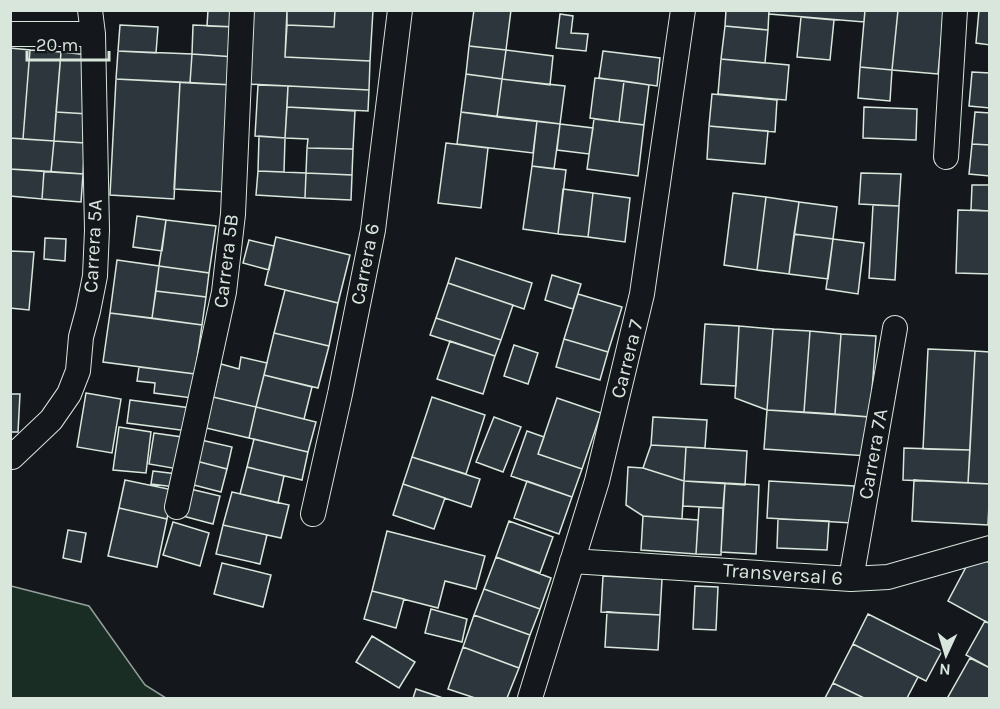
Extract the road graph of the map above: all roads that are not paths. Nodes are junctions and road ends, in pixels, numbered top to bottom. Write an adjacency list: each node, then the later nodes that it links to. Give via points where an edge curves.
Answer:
1 (90, 10): 7 (street, Carrera 5A)
2 (242, 10): 11 (street, Carrera 5B, via 233,214 224,292)
3 (400, 10): 12 (street, Carrera 6, via 373,230)
4 (683, 10): 14 (street, Carrera 7, via 642,294 597,481)
5 (955, 10): 8 (street)
6 (10, 34): 7 (street)
7 (93, 34): 10 (street, Carrera 5A, via 95,276 78,371 69,394 51,420)
8 (946, 157)
9 (895, 328): 15 (street, Carrera 7A)
10 (12, 457)
11 (177, 507)
12 (313, 514)
13 (990, 548): 15 (street, Transversal 6, via 888,577)
14 (572, 561): 15 (street, Transversal 6); 16 (street, Carrera 7)
15 (851, 579)
16 (530, 699)

